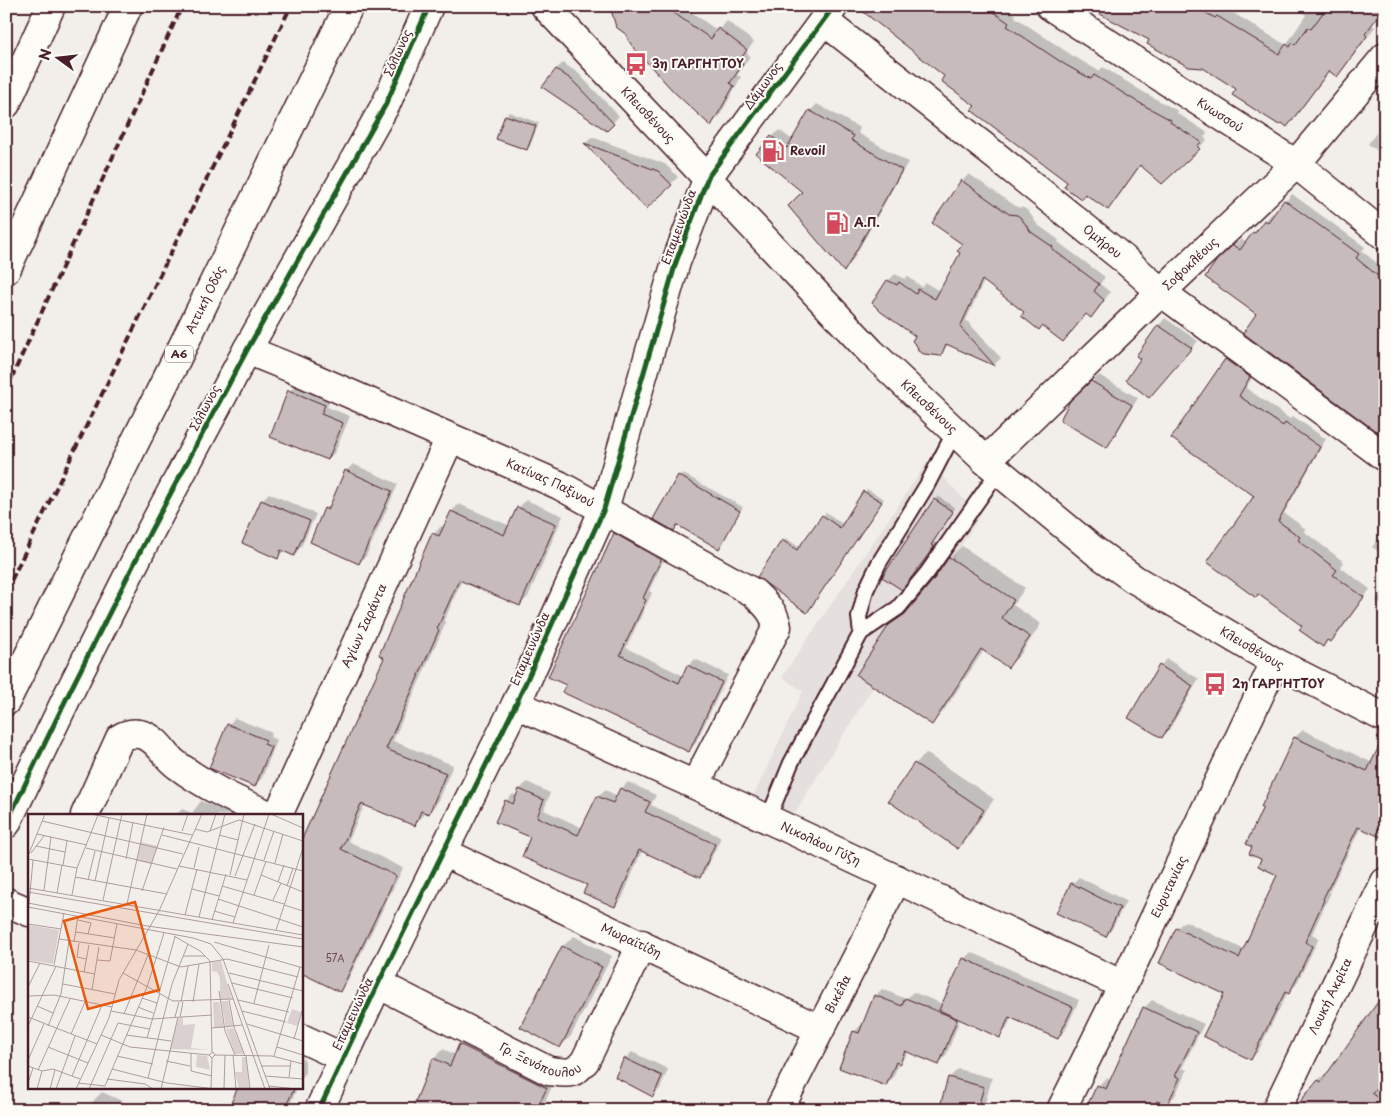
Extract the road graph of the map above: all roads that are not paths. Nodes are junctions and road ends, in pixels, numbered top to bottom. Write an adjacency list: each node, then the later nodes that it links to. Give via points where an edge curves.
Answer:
1 (51, 6): 9 (main road)
2 (128, 6): 13 (main road)
3 (349, 6): 23 (main road, Αττική Οδός / Α6)
4 (429, 6): 15 (main road, Σόλωνος, via 386,104)
5 (1050, 6): 10 (main road, Κνωσσού)
6 (550, 8): 11 (main road, Κλεισθένους)
7 (829, 14): 11 (main road, Δάμωνος); 14 (main road, Ομήρου)
8 (1385, 57): 10 (main road, Σοφοκλέους)
9 (6, 104)
10 (1296, 164): 12 (main road, Κνωσσού); 14 (main road, Σοφοκλέους)
11 (708, 178): 16 (main road, Κλεισθένους, via 871,352); 20 (main road, Επαμεινώνδα, via 676,262)
12 (1385, 236)
13 (6, 270)
14 (1161, 292): 18 (main road, Ομήρου); 19 (main road, Σοφοκλέους)
15 (247, 350): 17 (main road, Κατίνας Παξινού); 31 (main road, Σόλωνος, via 70,689)
16 (955, 431): 19 (main road, Κλεισθένους); 21 (lane, via 866,590 859,617)
17 (450, 438): 20 (main road, Κατίνας Παξινού, via 559,485); 29 (main road, Αγίων Σαράντα)
18 (1385, 457)
19 (992, 467): 21 (lane, via 927,573 898,608); 22 (main road, Κλεισθένους, via 1096,552 1169,600)
20 (604, 509): 24 (main road, Επαμεινώνδα); 26 (main road, Κατίνας Παξινού, via 754,594 776,618 777,627)
21 (861, 633): 30 (lane, via 791,763)
22 (1275, 662): 25 (main road, Κλεισθένους); 39 (main road, Ευρυτανίας)
23 (6, 701)
24 (516, 704): 26 (main road, Νικολάου Γύζη); 32 (main road, Επαμεινώνδα)
25 (1385, 718)
26 (695, 785): 30 (main road, Νικολάου Γύζη)
27 (84, 814): 28 (main road, via 120,738 127,734 152,740 170,760 189,774 229,798)
28 (267, 814)
29 (278, 814)
30 (768, 819): 33 (main road, Νικολάου Γύζη)
31 (6, 824)
32 (443, 852): 37 (main road, Μωραϊτίδη); 38 (main road, Επαμεινώνδα)
33 (897, 879): 39 (main road, Νικολάου Γύζη); 40 (main road, Βικέλα)
34 (1383, 892): 46 (main road, Λουκή Ακρίτα)
35 (6, 902): 36 (main road)
36 (28, 912)
37 (642, 944): 38 (main road, Γρ. Ξενόπουλου, via 586,1060 570,1074 549,1071); 40 (main road, Μωραϊτίδη)
38 (378, 984): 42 (main road, Επαμεινώνδα)
39 (1123, 985): 45 (main road, Ευρυτανίας)
40 (819, 1028): 44 (main road, Βικέλα)
41 (302, 1038): 42 (main road)
42 (344, 1058): 43 (main road, Επαμεινώνδα)
43 (319, 1110)
44 (779, 1110)
45 (1061, 1110)
46 (1276, 1110)

